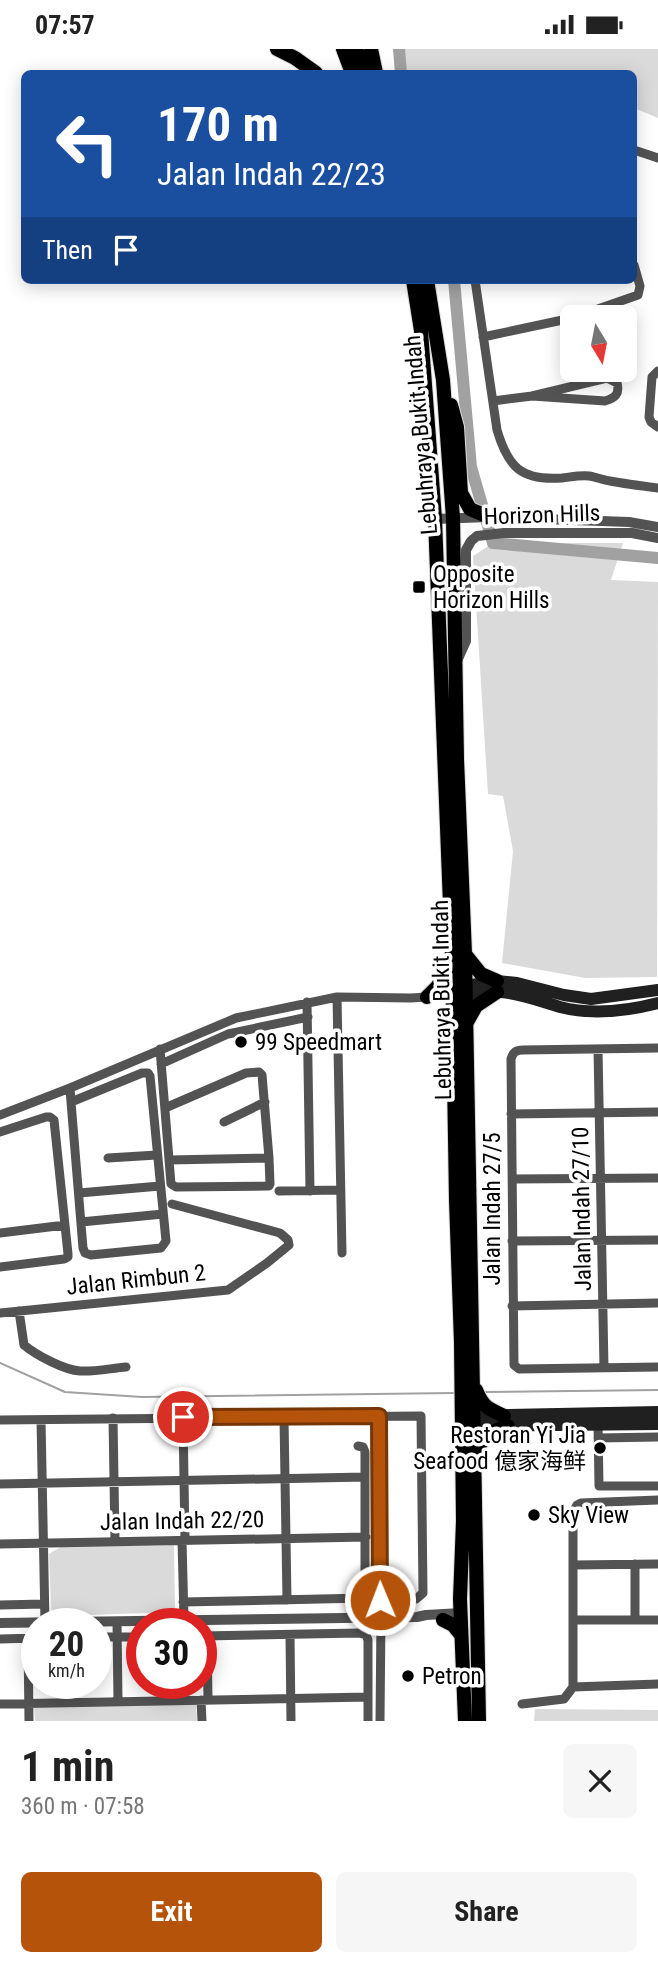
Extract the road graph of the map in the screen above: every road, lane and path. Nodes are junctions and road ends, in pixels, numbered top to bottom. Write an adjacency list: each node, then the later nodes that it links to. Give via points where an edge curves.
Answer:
1 (277, 49): 5 (highway)
2 (343, 49): 6 (highway)
3 (356, 49): 7 (highway)
4 (371, 49): 8 (highway)
5 (312, 70)
6 (351, 70)
7 (365, 70)
8 (375, 70)
9 (637, 151): 10 (street)
10 (658, 158)
11 (637, 276): 15 (street, via 638,295)
12 (414, 284): 26 (highway, Lebuhraya Bukit Indah)
13 (428, 284): 19 (highway, Lebuhraya Bukit Indah)
14 (476, 284): 17 (street)
15 (611, 305)
16 (560, 322): 17 (street)
17 (483, 337): 21 (street)
18 (658, 371): 22 (street, via 652,377 649,417)
19 (443, 380): 24 (highway, via 457,428 461,493 470,509); 25 (highway, Lebuhraya Bukit Indah)
20 (532, 396): 20 (street, via 604,401 613,398 618,389 617,383 607,378); 21 (street)
21 (493, 401): 23 (street, via 503,450 521,472 543,478 590,476)
22 (657, 427)
23 (658, 488)
24 (489, 517): 25 (street, Horizon Hills); 27 (street, Horizon Hills)
25 (453, 518): 26 (street, Horizon Hills); 29 (highway, Lebuhraya Bukit Indah)
26 (436, 519): 31 (highway, Lebuhraya Bukit Indah)
27 (658, 527)
28 (658, 538): 29 (street, Horizon Hills, via 632,533 477,536 467,549 466,641)
29 (456, 664): 30 (highway, Lebuhraya Bukit Indah)
30 (465, 954): 32 (highway); 34 (highway, Lebuhraya Bukit Indah)
31 (452, 965): 34 (highway, Lebuhraya Bukit Indah); 34 (highway, via 437,987)
32 (497, 986): 33 (main road, via 517,983 591,999); 34 (main road); 37 (main road, via 589,1011); 39 (highway, via 476,1006)
33 (658, 989)
34 (451, 993): 35 (street); 39 (highway, Lebuhraya Bukit Indah); 84 (highway, Lebuhraya Bukit Indah)
35 (337, 997): 36 (street); 62 (street)
36 (307, 1002): 38 (street); 41 (street, via 236,1018)
37 (658, 1003)
38 (308, 1017): 43 (street, via 228,1034); 64 (street)
39 (465, 1028): 84 (highway, Lebuhraya Bukit Indah)
40 (658, 1048): 42 (street)
41 (160, 1049): 43 (street); 44 (street)
42 (598, 1049): 49 (street, Jalan Indah 27/10); 50 (street, Jalan Indah 27/5, via 517,1050 511,1059)
43 (161, 1063): 47 (street)
44 (70, 1088): 45 (street); 51 (street)
45 (71, 1102): 54 (street, via 148,1073); 65 (street)
46 (265, 1103): 47 (street, via 262,1075 253,1071); 52 (street); 56 (street)
47 (165, 1108): 57 (street)
48 (658, 1112): 49 (street)
49 (599, 1113): 50 (street); 59 (street, Jalan Indah 27/10)
50 (511, 1114): 58 (street, Jalan Indah 27/5)
51 (0, 1115)
52 (225, 1122)
53 (0, 1132): 69 (street, via 46,1117 54,1120)
54 (158, 1155): 55 (street); 61 (street)
55 (108, 1158)
56 (269, 1158): 57 (street); 57 (street, via 268,1187 176,1187 171,1184)
57 (169, 1160)
58 (512, 1178): 59 (street); 73 (street, Jalan Indah 27/5)
59 (600, 1178): 60 (street); 71 (street, Jalan Indah 27/10)
60 (658, 1178)
61 (160, 1186): 65 (street); 67 (street)
62 (339, 1190): 64 (street); 74 (street)
63 (279, 1191): 64 (street)
64 (310, 1191)
65 (79, 1193): 68 (street)
66 (172, 1204): 79 (street, Jalan Rimbun 2, via 280,1233 289,1245 228,1290)
67 (163, 1214): 68 (street); 68 (street, via 166,1241 157,1249 87,1255)
68 (81, 1222)
69 (65, 1225): 70 (street); 75 (street, via 66,1259)
70 (0, 1233)
71 (601, 1240): 72 (street); 73 (street); 77 (street, Jalan Indah 27/10)
72 (658, 1240)
73 (512, 1241): 78 (street, Jalan Indah 27/5)
74 (342, 1253)
75 (0, 1267)
76 (658, 1303): 77 (street)
77 (603, 1304): 78 (street); 83 (street, Jalan Indah 27/10)
78 (512, 1306): 83 (street, Jalan Indah 27/5, via 514,1364 519,1369)
79 (19, 1311): 80 (street, Jalan Rimbun 2); 81 (street, via 24,1345 33,1353 82,1372)
80 (0, 1313)
81 (126, 1367)
82 (658, 1367): 83 (street)
83 (604, 1368)
84 (467, 1381): 86 (highway); 86 (highway, Lebuhraya Bukit Indah)
85 (658, 1412): 93 (main road)
86 (470, 1413): 93 (main road); 93 (highway, via 486,1408); 99 (highway, Lebuhraya Bukit Indah); 125 (highway, Lebuhraya Bukit Indah)
87 (379, 1416): 90 (street); 118 (street); 118 (street, via 421,1416 422,1596)
88 (183, 1417): 89 (street); 90 (street); 102 (street)
89 (113, 1418): 92 (street); 103 (street)
90 (284, 1418): 101 (street)
91 (0, 1420): 92 (street)
92 (41, 1420): 104 (street)
93 (506, 1421): 94 (main road); 99 (highway, via 483,1438)
94 (598, 1424): 95 (main road); 97 (street)
95 (658, 1424)
96 (658, 1437): 97 (street)
97 (598, 1438): 106 (street, via 599,1486)
98 (358, 1446): 100 (street, via 365,1452)
99 (474, 1464): 120 (highway, Lebuhraya Bukit Indah)
100 (365, 1477): 101 (street); 108 (street)
101 (285, 1478): 102 (street); 109 (street)
102 (184, 1480): 103 (street); 110 (street)
103 (114, 1482): 104 (street); 111 (street)
104 (42, 1483): 105 (street); 113 (street)
105 (0, 1484)
106 (658, 1486)
107 (658, 1500): 116 (street, via 577,1505 573,1512)
108 (366, 1537): 109 (street, Jalan Indah 22/20); 117 (street, via 365,1598)
109 (286, 1538): 110 (street, Jalan Indah 22/20); 117 (street)
110 (183, 1540): 111 (street, Jalan Indah 22/20); 119 (street)
111 (115, 1541): 113 (street, Jalan Indah 22/20)
112 (0, 1543): 113 (street, Jalan Indah 22/20)
113 (43, 1543): 121 (street)
114 (635, 1564): 115 (street); 116 (street); 129 (street)
115 (658, 1564)
116 (573, 1565): 128 (street)
117 (287, 1600): 119 (street)
118 (380, 1600): 126 (street)
119 (183, 1602): 124 (street)
120 (477, 1602): 125 (highway); 138 (highway, Lebuhraya Bukit Indah)
121 (44, 1604): 122 (street); 123 (street)
122 (0, 1605)
123 (44, 1608)
124 (183, 1608)
125 (456, 1614): 126 (street, via 427,1620); 138 (highway); 159 (highway, via 453,1625 461,1635)
126 (381, 1617): 127 (street); 158 (street)
127 (217, 1619)
128 (573, 1620): 129 (street); 145 (street)
129 (635, 1620): 130 (street)
130 (658, 1621)
131 (112, 1622): 132 (street)
132 (117, 1622): 133 (street); 140 (street)
133 (126, 1622)
134 (0, 1623): 135 (street)
135 (21, 1623)
136 (290, 1635): 137 (street); 146 (street, via 366,1635); 148 (street)
137 (217, 1636)
138 (478, 1636): 160 (highway, Lebuhraya Bukit Indah)
139 (112, 1637): 140 (street)
140 (117, 1637): 141 (street); 150 (street)
141 (126, 1637)
142 (21, 1638): 143 (street)
143 (0, 1639)
144 (658, 1684): 145 (street)
145 (573, 1686): 153 (street, via 564,1699)
146 (368, 1697): 148 (street); 157 (street)
147 (29, 1699): 151 (street)
148 (291, 1699): 149 (street); 156 (street)
149 (204, 1700): 150 (street); 155 (street)
150 (118, 1701): 151 (street)
151 (29, 1703): 152 (street); 154 (street)
152 (0, 1704)
153 (522, 1705)
154 (29, 1721)
155 (202, 1721)
156 (291, 1721)
157 (368, 1721)
158 (380, 1721)
159 (465, 1721)
160 (479, 1721)

